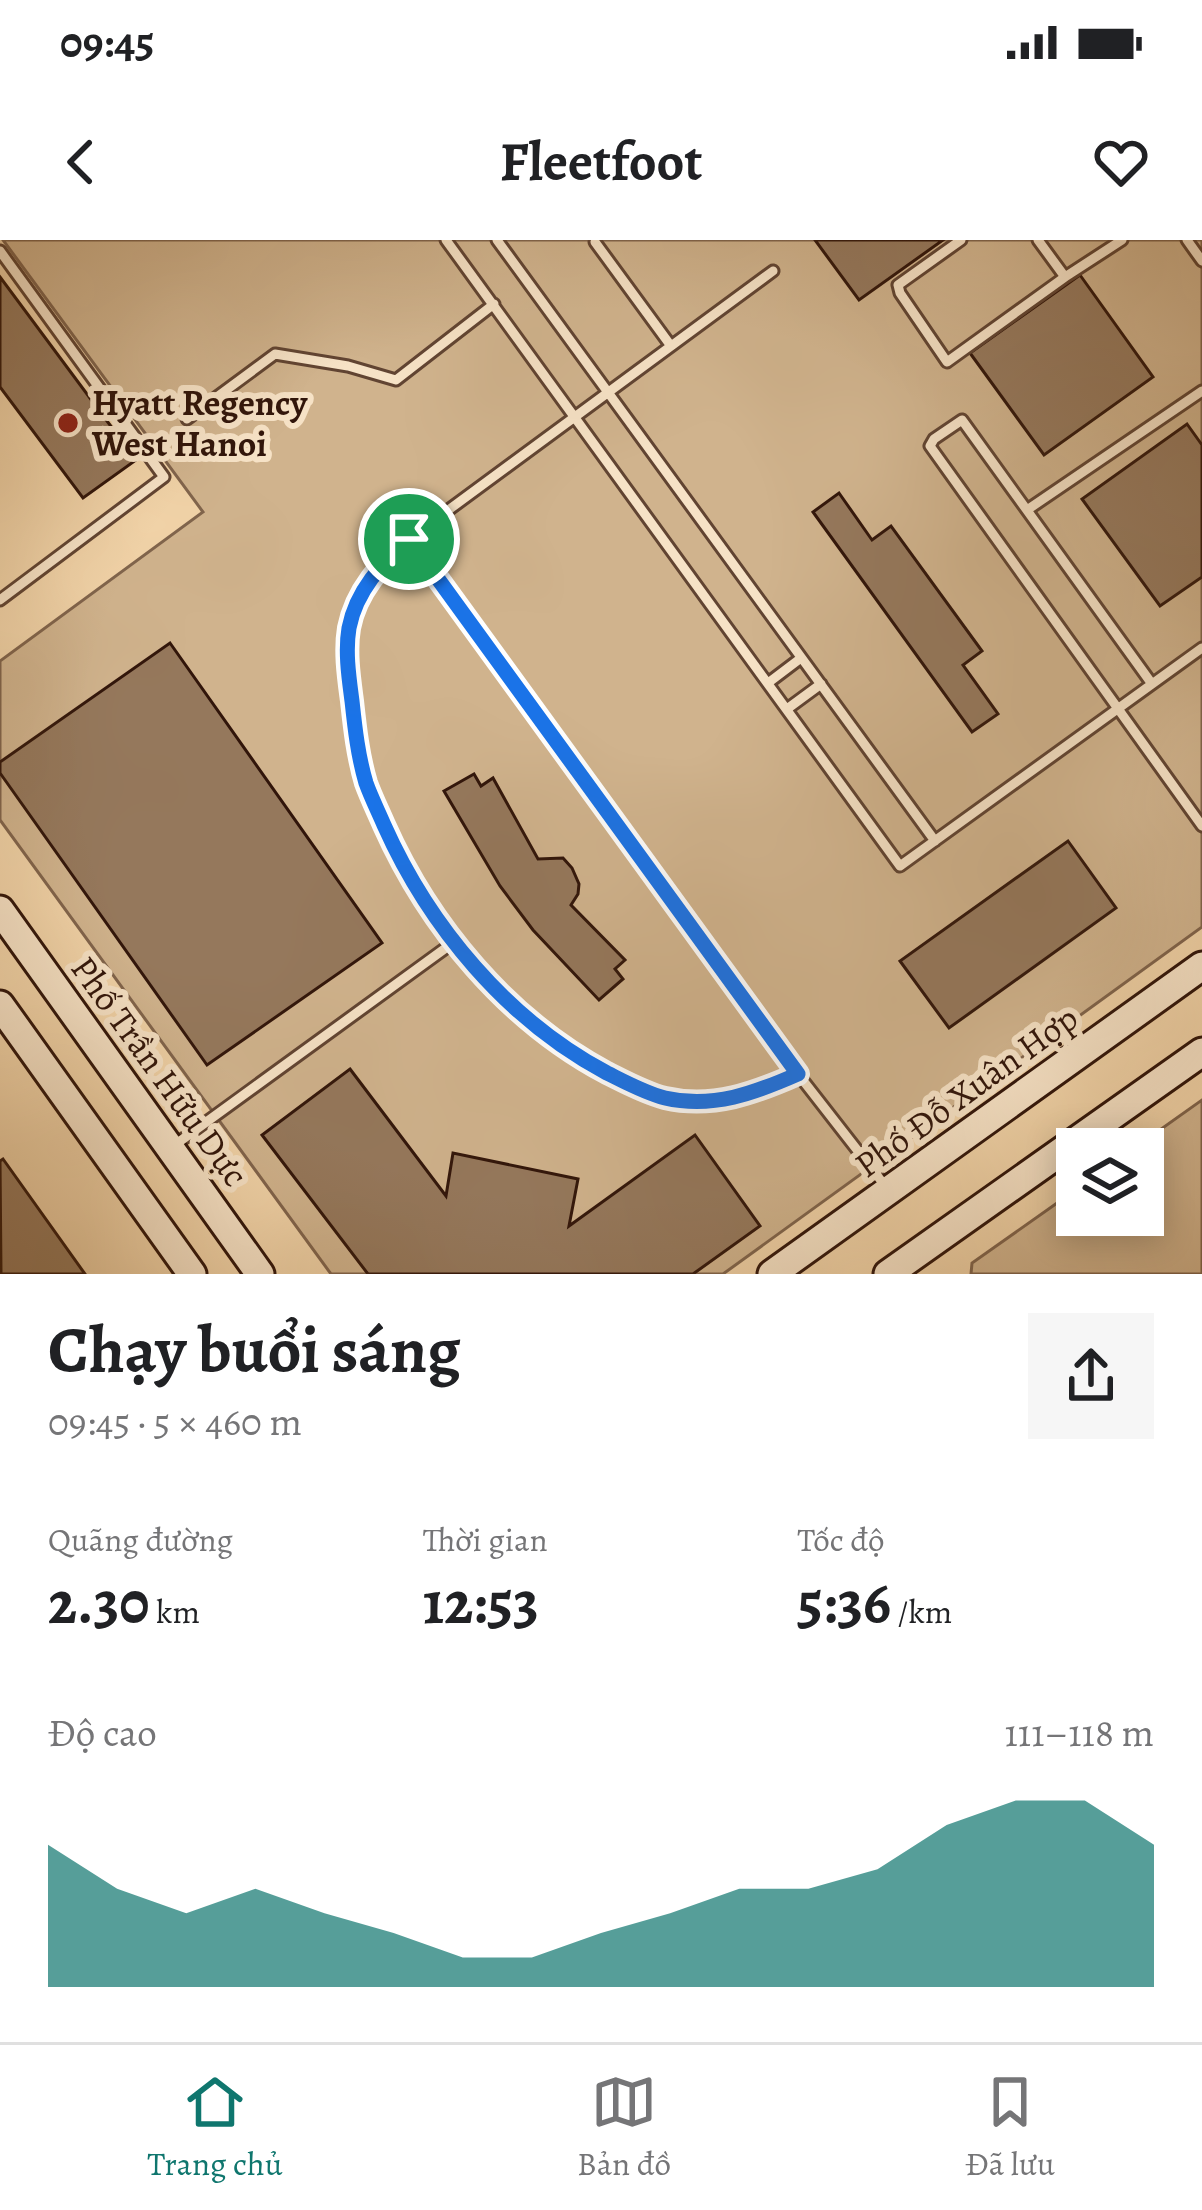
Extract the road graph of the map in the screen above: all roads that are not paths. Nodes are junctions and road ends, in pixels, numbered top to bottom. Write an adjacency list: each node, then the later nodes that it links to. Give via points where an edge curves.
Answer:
1 (446, 240): 12 (lane)
2 (497, 240): 14 (lane)
3 (961, 240): 11 (lane, via 898,284 947,362)
4 (1039, 240): 11 (lane)
5 (1123, 240): 11 (lane)
6 (1187, 240): 9 (lane)
7 (595, 241): 13 (lane)
8 (0, 251): 20 (lane, via 164,477)
9 (1202, 261)
10 (773, 271): 13 (lane)
11 (1065, 277)
12 (494, 304): 16 (lane); 17 (lane, via 396,380 275,354)
13 (670, 346): 14 (lane)
14 (608, 392): 16 (lane); 22 (lane)
15 (1202, 392): 18 (lane)
16 (576, 416): 19 (lane); 23 (lane)
17 (188, 418)
18 (1027, 510): 25 (lane); 27 (lane, via 962,420 930,443)
19 (409, 539): 31 (lane, via 365,588 349,629 347,664 367,786 411,879); 35 (lane)
20 (0, 600)
21 (1202, 648): 25 (lane)
22 (801, 658): 23 (lane); 24 (lane)
23 (768, 682): 26 (lane)
24 (821, 684): 26 (lane); 29 (lane)
25 (1152, 684): 27 (lane)
26 (787, 709): 29 (lane, via 900,866)
27 (1117, 709): 28 (lane); 29 (lane)
28 (1202, 826)
29 (934, 841)
30 (0, 910): 36 (street, Phố Trần Hữu Dực)
31 (454, 942): 35 (lane, via 520,1012 582,1060 664,1098 731,1100); 36 (lane)
32 (1202, 966): 37 (street, Phố Đỗ Xuân Hợp)
33 (0, 1005): 39 (street)
34 (1202, 1052): 38 (street)
35 (798, 1074): 37 (lane)
36 (171, 1148): 40 (street, Phố Trần Hữu Dực)
37 (889, 1191): 41 (street, Phố Đỗ Xuân Hợp)
38 (918, 1266): 42 (street)
39 (192, 1274)
40 (260, 1274)
41 (772, 1274)
42 (888, 1274)

